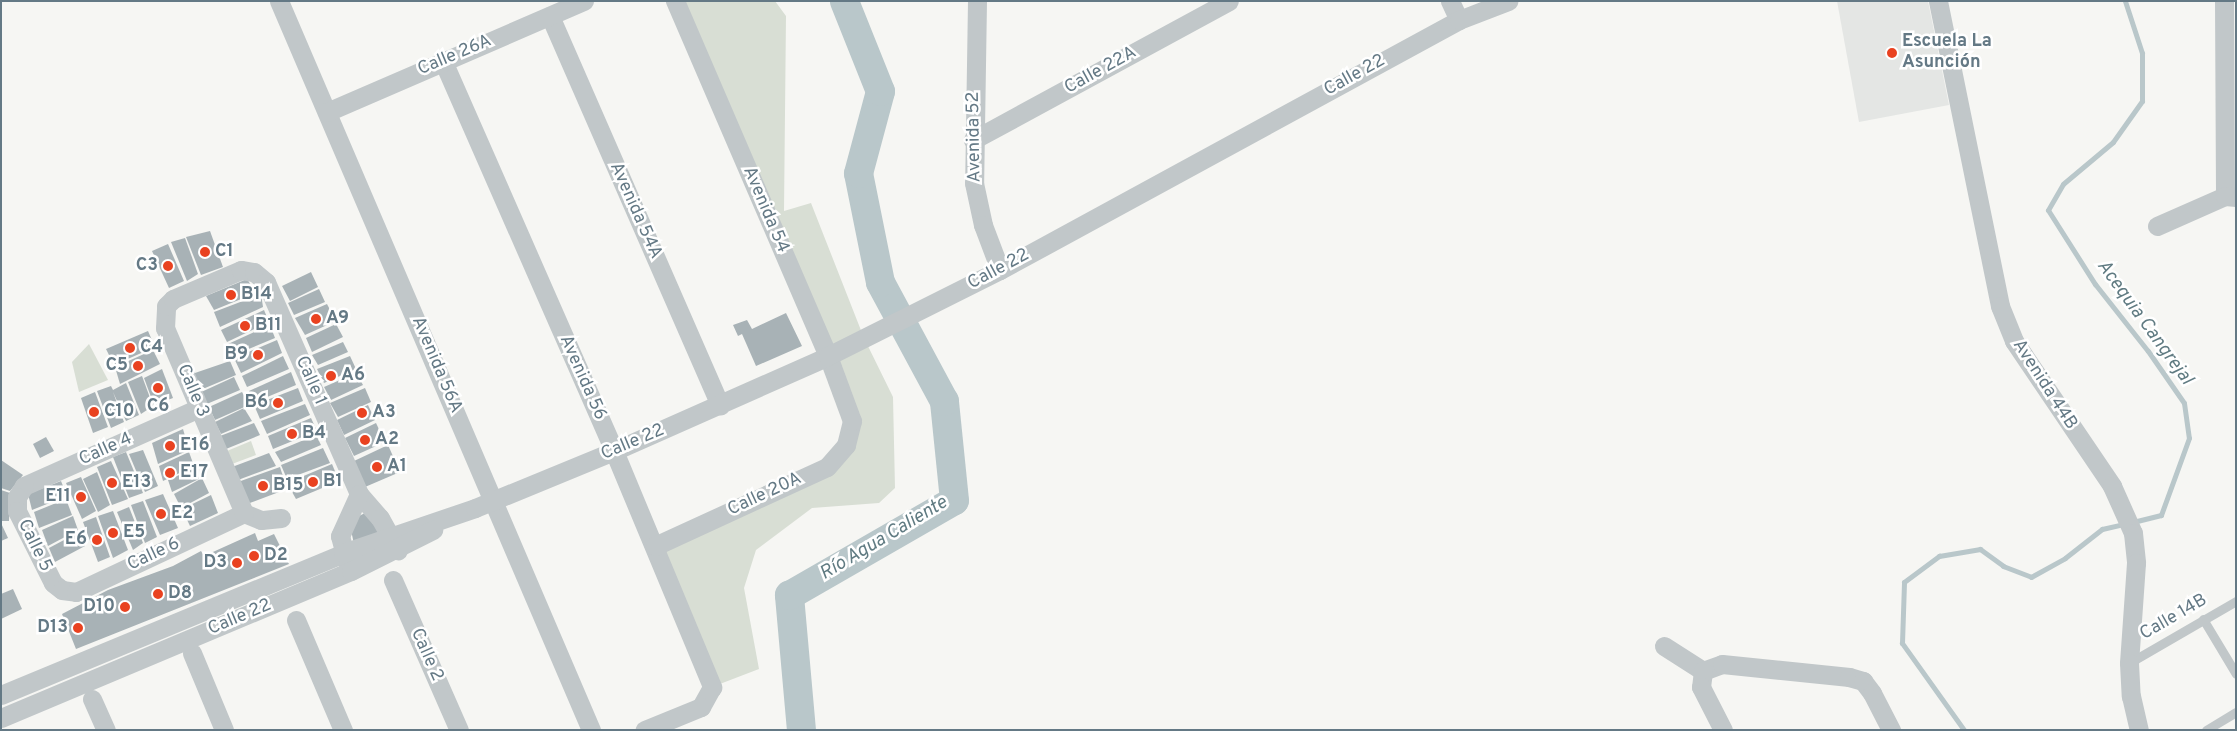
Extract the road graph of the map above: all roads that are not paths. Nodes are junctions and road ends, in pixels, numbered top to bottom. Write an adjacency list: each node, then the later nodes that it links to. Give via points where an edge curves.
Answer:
1 (279, 1): 13 (street, Avenida 56A)
2 (584, 1): 10 (street, Calle 26A)
3 (675, 1): 19 (street, Avenida 54)
4 (977, 1): 14 (street, Avenida 52)
5 (1228, 1): 14 (street, Calle 22A)
6 (1450, 1): 11 (street)
7 (1508, 1): 11 (street, Calle 22)
8 (1938, 1): 40 (street, Avenida 44B, via 2000,306 2014,341 2124,509 2133,533 2136,563)
9 (2224, 1): 15 (street)
10 (550, 16): 12 (street, Calle 26A); 20 (street, Avenida 54A)
11 (1459, 20): 17 (street, Calle 22)
12 (443, 61): 13 (street, Calle 26A); 23 (street, Avenida 56)
13 (327, 112): 26 (street, Avenida 56A)
14 (973, 140): 17 (street, Avenida 52, via 978,204)
15 (2230, 197): 16 (street)
16 (2157, 226)
17 (1000, 270): 19 (street, Calle 22)
18 (165, 316): 21 (street, Calle 3, via 165,328); 24 (street, Calle 1, via 166,306 173,299 241,270 254,272 266,282)
19 (828, 356): 20 (street, Calle 22); 22 (street, Avenida 54)
20 (720, 406): 23 (street, Calle 22)
21 (199, 408): 25 (street, Calle 4, via 24,486); 27 (street, Calle 3)
22 (852, 421): 30 (street, Calle 20A, via 846,445 827,467)
23 (614, 451): 26 (street, Calle 22); 30 (street, Avenida 56)
24 (359, 494): 29 (street, Calle 1, via 380,518); 31 (street, via 342,525 340,545)
25 (17, 496): 34 (street, Calle 5, via 17,511 53,583)
26 (494, 500): 29 (street, Calle 22); 51 (street, Avenida 56A)
27 (244, 513): 28 (street, via 261,520); 34 (street, Calle 6, via 76,592)
28 (281, 518)
29 (394, 542): 31 (street, Calle 22); 32 (street, Calle 22)
30 (654, 546): 52 (street, Avenida 56, via 712,687 701,706)
31 (343, 553): 32 (street); 43 (street, Calle 22)
32 (351, 571): 46 (street, Calle 22)
33 (393, 580): 50 (street, Calle 2)
34 (62, 590)
35 (2236, 601): 36 (lane, Calle 14B)
36 (2203, 619): 40 (lane, Calle 14B); 42 (lane)
37 (296, 620): 49 (street)
38 (1664, 646): 41 (street)
39 (192, 654): 48 (street)
40 (2129, 663): 55 (street, Avenida 44B, via 2131,696)
41 (1703, 671): 53 (street, via 1701,687); 54 (street, via 1722,664 1863,681)
42 (2236, 674)
43 (1, 695)
44 (92, 699): 47 (street)
45 (2236, 712): 56 (lane)
46 (1, 718)
47 (106, 730)
48 (224, 730)
49 (343, 730)
50 (459, 730)
51 (590, 730)
52 (645, 730)
53 (1723, 730)
54 (1892, 730)
55 (2139, 730)
56 (2206, 730)

